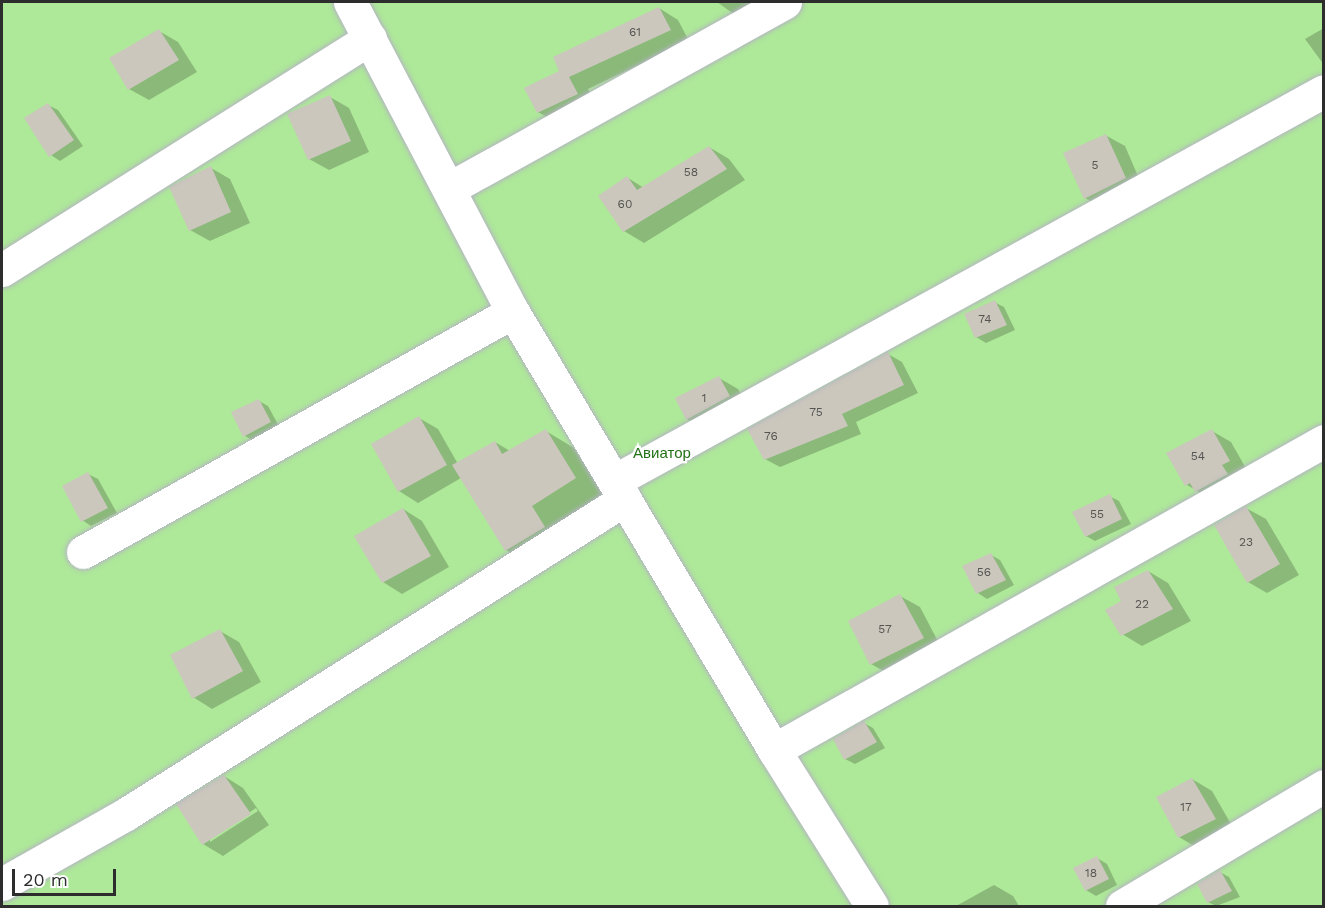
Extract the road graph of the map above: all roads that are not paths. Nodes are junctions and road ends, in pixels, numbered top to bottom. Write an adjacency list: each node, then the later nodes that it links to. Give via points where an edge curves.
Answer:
1 (350, 2): 3 (street)
2 (785, 2): 5 (street)
3 (370, 38): 5 (street); 6 (street)
4 (1323, 91): 9 (street)
5 (450, 188): 7 (street)
6 (2, 270)
7 (513, 312): 9 (street); 10 (street)
8 (1323, 441): 11 (street)
9 (619, 490): 11 (street); 13 (street, via 126,814)
10 (83, 552)
11 (774, 750): 14 (street)
12 (1323, 786): 15 (street)
13 (2, 884)
14 (872, 906)
15 (1122, 906)

